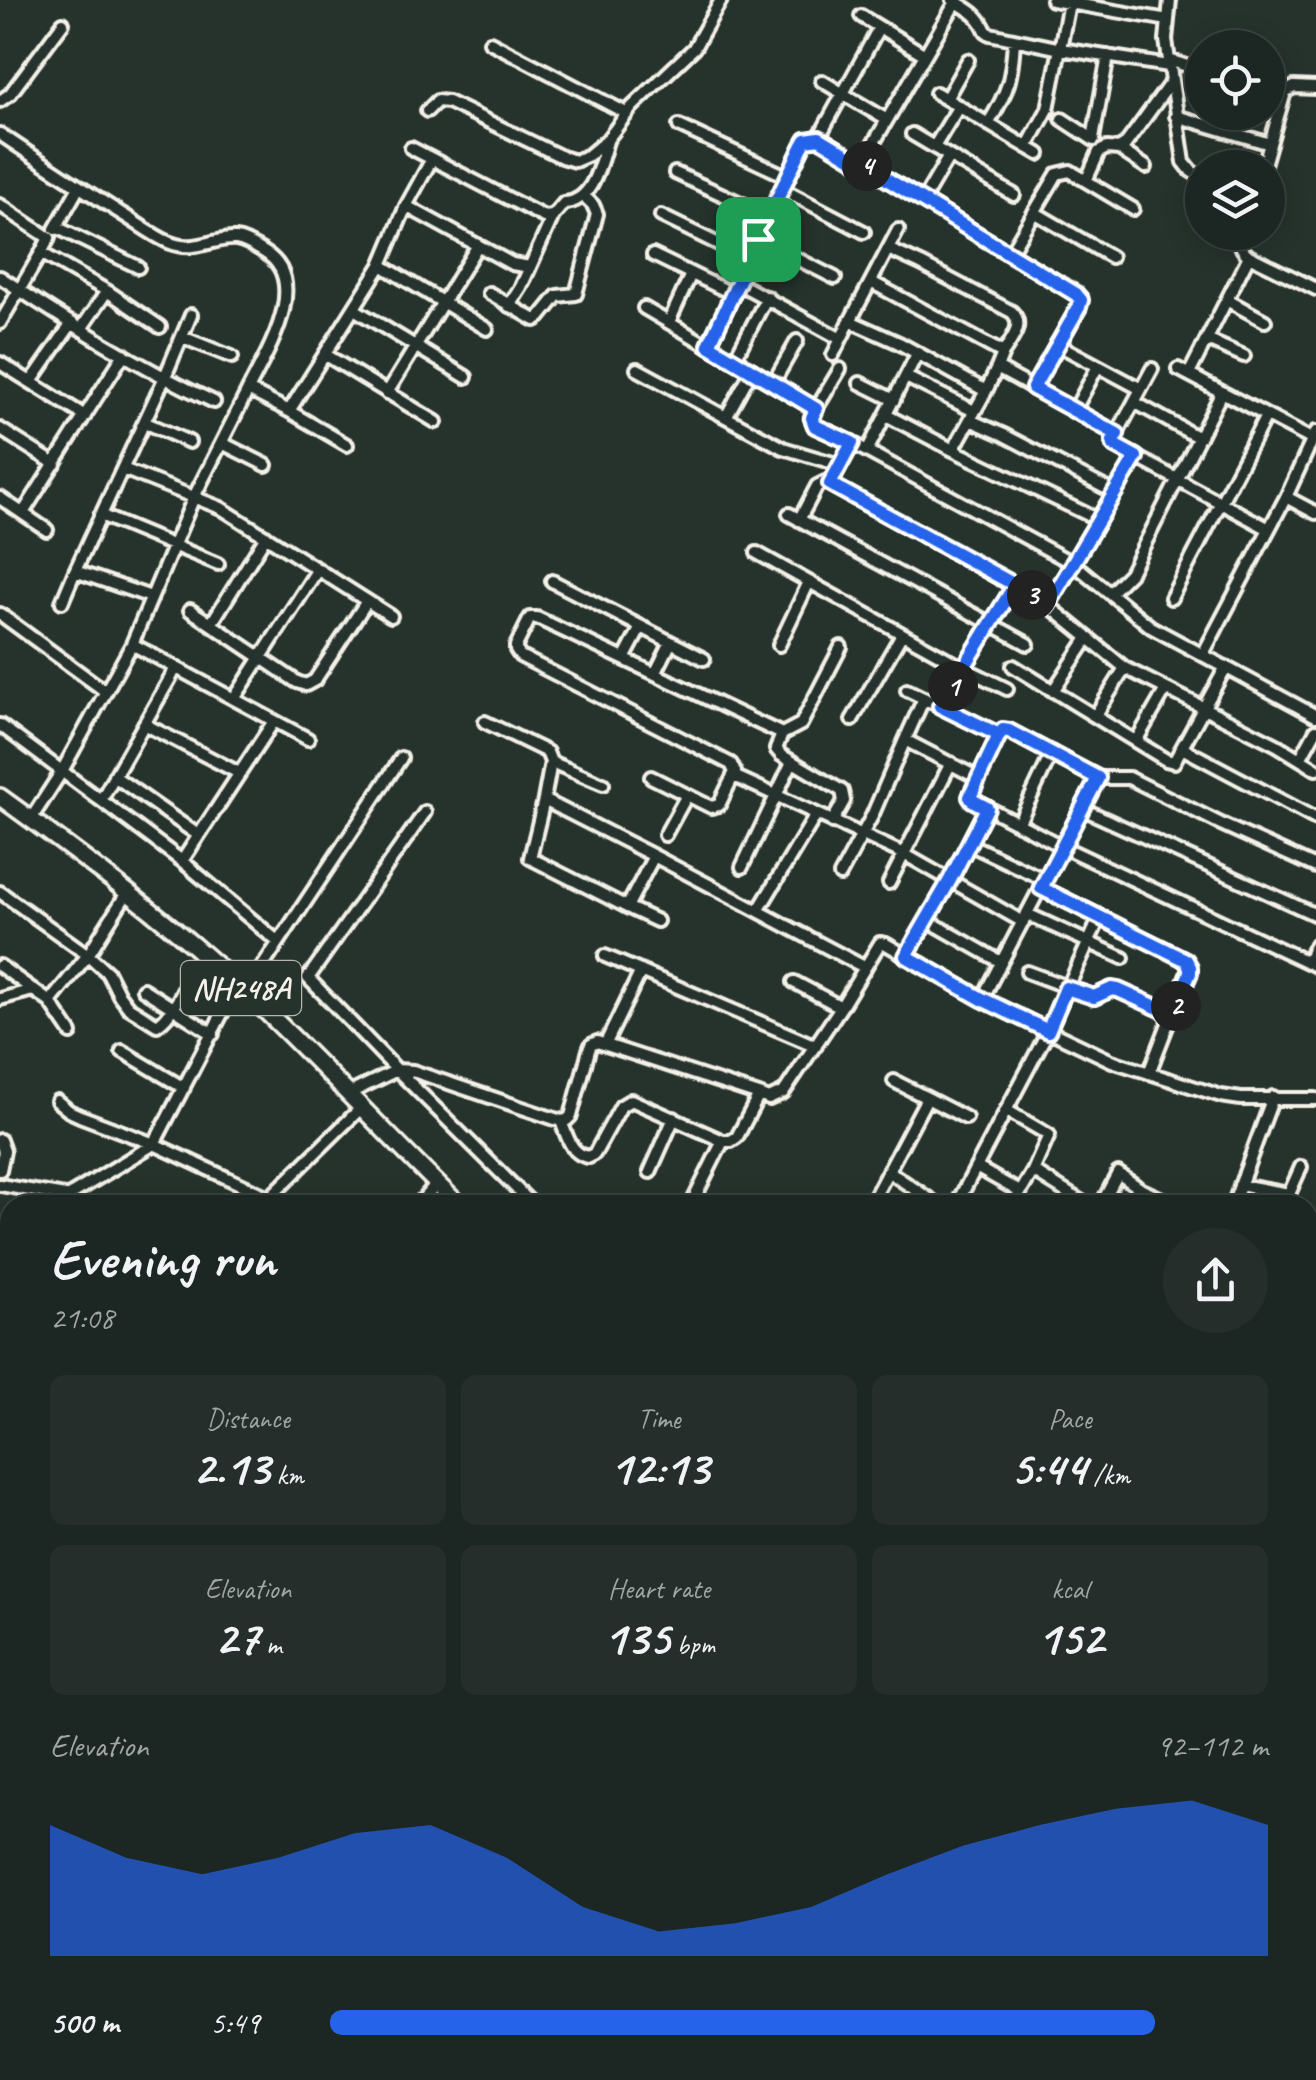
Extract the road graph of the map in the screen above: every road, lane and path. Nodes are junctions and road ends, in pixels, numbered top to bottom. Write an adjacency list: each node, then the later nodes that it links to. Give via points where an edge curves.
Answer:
1 (721, 0): 26 (street, via 694,48)
2 (1053, 0): 5 (street)
3 (1170, 0): 7 (street)
4 (956, 1): 10 (street, via 986,31); 13 (street)
5 (1069, 3): 7 (street); 12 (street)
6 (861, 16): 9 (street)
7 (1168, 20): 16 (street)
8 (63, 23): 23 (street)
9 (879, 28): 13 (street); 21 (street)
10 (1014, 39): 12 (street); 30 (street, via 1008,87)
11 (490, 42): 26 (street)
12 (1061, 49): 14 (street); 39 (street, via 1048,110)
13 (925, 55): 29 (street)
14 (1108, 56): 16 (street); 36 (street)
15 (968, 60): 24 (street, via 941,96)
16 (1169, 63): 17 (street); 19 (street)
17 (1185, 67)
18 (822, 81): 21 (street)
19 (1170, 82): 27 (street); 43 (street)
20 (1316, 88): 22 (street)
21 (844, 92): 29 (street); 35 (street)
22 (1285, 92)
23 (0, 102)
24 (959, 106): 30 (street); 41 (street)
25 (427, 111): 37 (street, via 437,101 448,102 575,161)
26 (626, 113): 37 (street)
27 (1176, 116): 38 (street); 49 (street)
28 (1062, 119): 36 (street)
29 (887, 120): 48 (street)
30 (988, 124): 39 (street)
31 (679, 126): 52 (street)
32 (1274, 130): 38 (street)
33 (0, 134): 54 (street)
34 (912, 134): 41 (street)
35 (819, 138): 48 (street); 52 (street, via 806,140)
36 (1093, 139): 42 (street)
37 (607, 140): 56 (street)
38 (1270, 144): 44 (street)
39 (1027, 147): 45 (street)
40 (412, 148): 47 (street)
41 (934, 148): 46 (street)
42 (1106, 148): 43 (street); 53 (street)
43 (1120, 150): 50 (street)
44 (1268, 150)
45 (1039, 154)
46 (949, 156): 57 (street); 58 (street)
47 (432, 159): 60 (street); 63 (street)
48 (862, 163): 58 (street)
49 (1185, 164)
50 (1146, 168)
51 (674, 173): 65 (street)
52 (788, 176): 55 (street)
53 (1086, 180): 61 (street); 62 (street, via 1070,171 1057,174)
54 (78, 187): 66 (street); 137 (street, via 171,244 232,238 274,259 285,301)
55 (782, 189): 65 (street); 68 (street)
56 (584, 196): 63 (street); 96 (street, via 597,214 578,292 557,296 535,320)
57 (1014, 196)
58 (923, 200): 75 (street)
59 (0, 205): 69 (street)
60 (406, 206): 71 (street); 80 (street)
61 (1133, 209)
62 (1034, 212): 75 (street); 77 (street)
63 (553, 216): 81 (street)
64 (661, 216): 79 (street)
65 (769, 216): 70 (street)
66 (56, 227): 69 (street); 82 (street)
67 (898, 230): 72 (street)
68 (864, 232)
69 (49, 238): 74 (street)
70 (758, 239): 79 (street); 85 (street)
71 (478, 246): 81 (street); 95 (street)
72 (888, 249): 87 (street); 116 (street, via 1012,312 1019,326)
73 (1242, 250): 78 (street)
74 (41, 253): 89 (street); 90 (street)
75 (1010, 253): 111 (street, via 1081,300)
76 (653, 255): 83 (street)
77 (1111, 256)
78 (1249, 256): 88 (street); 94 (street)
79 (749, 259): 86 (street)
80 (381, 265): 95 (street); 98 (street)
81 (530, 266): 96 (street)
82 (138, 267)
83 (690, 274): 92 (street); 102 (street)
84 (0, 277): 89 (street)
85 (835, 278)
86 (738, 282): 92 (street); 93 (street)
87 (871, 282): 100 (street); 116 (street)
88 (1316, 289)
89 (20, 290): 103 (street); 104 (street)
90 (107, 291): 104 (street); 105 (street)
91 (489, 294): 96 (street)
92 (733, 294): 112 (street)
93 (767, 298): 108 (street); 121 (street)
94 (1227, 300): 101 (street); 109 (street)
95 (443, 304): 106 (street); 113 (street)
96 (509, 306)
97 (644, 308): 102 (street)
98 (354, 309): 113 (street); 117 (street)
99 (192, 315): 107 (street)
100 (850, 321): 108 (street); 115 (street)
101 (1265, 321)
102 (670, 322): 112 (street)
103 (0, 323)
104 (76, 326): 114 (street); 132 (street)
105 (160, 327)
106 (487, 330)
107 (182, 336): 120 (street); 131 (street)
108 (841, 338): 118 (street)
109 (1207, 340): 119 (street); 139 (street, via 1184,371)
110 (797, 341): 133 (street)
111 (1057, 344): 123 (street); 135 (street)
112 (709, 345): 121 (street)
113 (416, 346): 129 (street); 140 (street)
114 (124, 354): 131 (street); 148 (street)
115 (917, 354): 130 (street); 138 (street)
116 (1003, 354): 124 (street)
117 (326, 355): 140 (street); 145 (street)
118 (833, 355)
119 (1244, 356)
120 (232, 357)
121 (734, 360): 128 (street)
122 (0, 364): 132 (street)
123 (1098, 366): 136 (street); 146 (street)
124 (997, 368): 135 (street); 138 (street)
125 (637, 369): 151 (street)
126 (840, 369): 144 (street)
127 (1152, 369): 136 (street)
128 (752, 370): 133 (street); 151 (street)
129 (466, 377)
130 (906, 377): 141 (street); 149 (street)
131 (164, 378): 142 (street); 152 (street)
132 (31, 382): 148 (street)
133 (774, 383): 144 (street)
134 (860, 383): 141 (street)
135 (1033, 388): 146 (street)
136 (1141, 389): 143 (street)
137 (248, 390): 145 (street); 158 (street)
138 (986, 391): 149 (street)
139 (1222, 392): 150 (street); 156 (street)
140 (387, 393): 153 (street)
141 (894, 400): 147 (street)
142 (214, 402)
143 (1134, 402): 155 (street); 156 (street)
144 (816, 409): 159 (street, via 815,426)
145 (289, 411): 160 (street)
146 (1074, 411): 155 (street)
147 (886, 415): 162 (street); 163 (street)
148 (85, 416): 165 (street)
149 (972, 416): 162 (street); 171 (street)
150 (1266, 416): 161 (street); 175 (street)
151 (726, 417): 167 (street, via 783,448)
152 (144, 422): 157 (street); 168 (street)
153 (436, 422)
154 (1, 431): 165 (street)
155 (1117, 434): 164 (street, via 1114,445)
156 (1199, 438): 169 (street)
157 (189, 442)
158 (222, 443): 166 (street); 173 (street)
159 (852, 443): 163 (street); 167 (street)
160 (347, 445)
161 (1313, 445): 172 (street)
162 (953, 450): 179 (street)
163 (867, 451): 186 (street)
164 (1136, 457): 169 (street); 171 (street)
165 (55, 464): 177 (street)
166 (266, 465)
167 (840, 465): 170 (street)
168 (123, 469): 173 (street); 178 (street)
169 (1177, 480): 175 (street); 192 (street, via 1130,573)
170 (830, 484): 191 (street); 203 (street, via 817,486 794,517)
171 (1115, 494): 179 (street)
172 (1286, 496): 176 (street); 180 (street)
173 (194, 497): 182 (street); 183 (street)
174 (0, 498): 177 (street)
175 (1220, 503): 180 (street); 194 (street)
176 (1316, 512)
177 (23, 514): 181 (street)
178 (100, 515): 183 (street); 188 (street)
179 (1099, 520): 186 (street)
180 (1269, 529): 211 (street)
181 (47, 530)
182 (266, 536): 187 (street); 201 (street)
183 (173, 546): 185 (street); 193 (street)
184 (756, 553): 190 (street)
185 (218, 564)
186 (1074, 564): 192 (street); 197 (street)
187 (318, 569): 195 (street); 212 (street)
188 (75, 571): 193 (street); 196 (street)
189 (552, 580): 202 (street)
190 (809, 582): 204 (street); 209 (street)
191 (1015, 585): 197 (street); 203 (street)
192 (1110, 593): 211 (street, via 1152,627)
193 (151, 598): 207 (street)
194 (1170, 598)
195 (368, 601): 200 (street); 212 (street, via 306,685)
196 (62, 602)
197 (1048, 605): 205 (street)
198 (190, 610): 201 (street)
199 (0, 614): 225 (street)
200 (391, 616)
201 (211, 624): 212 (street)
202 (641, 626): 206 (street); 213 (street)
203 (990, 626): 208 (street); 218 (street)
204 (902, 634): 218 (street); 233 (street)
205 (1088, 638): 219 (street); 224 (street)
206 (671, 642): 214 (street); 220 (street)
207 (132, 644): 217 (street); 225 (street)
208 (1028, 644)
209 (778, 645)
210 (841, 647): 238 (street, via 800,724)
211 (1202, 654): 216 (street)
212 (261, 657): 226 (street)
213 (624, 659): 220 (street); 254 (street, via 537,618 528,620 516,646 520,656 731,764)
214 (704, 659)
215 (1013, 666): 224 (street)
216 (1226, 667): 229 (street); 231 (street)
217 (176, 668): 226 (street); 235 (street)
218 (964, 668): 221 (street); 228 (street)
219 (1125, 668): 222 (street); 230 (street)
220 (655, 674): 238 (street)
221 (1007, 689)
222 (1166, 689): 229 (street); 242 (street)
223 (907, 690): 227 (street)
224 (1054, 690): 230 (street)
225 (105, 691): 251 (street)
226 (234, 698): 232 (street)
227 (924, 698): 228 (street); 241 (street)
228 (940, 706): 239 (street)
229 (1204, 709): 243 (street); 246 (street)
230 (1095, 716): 242 (street)
231 (1316, 716)
232 (274, 720): 240 (street); 252 (street)
233 (852, 720)
234 (485, 722): 247 (street, via 547,752)
235 (144, 724): 252 (street); 253 (street)
236 (0, 725): 251 (street)
237 (1316, 730): 246 (street)
238 (782, 734): 248 (street, via 777,752)
239 (999, 735): 244 (street, via 1009,731); 256 (street)
240 (308, 738)
241 (905, 740): 249 (street); 272 (street)
242 (1136, 741): 243 (street, via 1174,762)
243 (1182, 748): 268 (street)
244 (1052, 753): 257 (street); 271 (street)
245 (401, 758): 295 (street)
246 (1300, 759): 250 (street)
247 (551, 762): 258 (street); 263 (street)
248 (792, 762): 261 (street); 270 (street, via 842,791)
249 (950, 764): 256 (street); 277 (street)
250 (1316, 768)
251 (62, 771): 262 (street); 269 (street)
252 (239, 774): 274 (street)
253 (114, 776): 262 (street); 274 (street)
254 (734, 776): 259 (street, via 715,807); 261 (street)
255 (652, 777): 259 (street)
256 (978, 778): 264 (street, via 970,797)
257 (1098, 778): 265 (street); 281 (street, via 1129,778)
258 (603, 784)
259 (688, 795): 273 (street)
260 (0, 797): 269 (highway, NH248A)
261 (776, 797): 267 (street); 280 (street)
262 (101, 800): 279 (street)
263 (544, 800): 278 (street); 288 (street, via 530,858)
264 (987, 808): 271 (street); 275 (street)
265 (1084, 808): 276 (street); 290 (street)
266 (425, 812): 326 (street, via 308,978)
267 (816, 815): 270 (street); 289 (street)
268 (1316, 818)
269 (31, 820): 287 (highway, NH248A)
270 (832, 822): 272 (street)
271 (1018, 824): 276 (street)
272 (862, 834): 277 (street); 282 (street)
273 (665, 835)
274 (198, 836): 279 (street)
275 (969, 844): 283 (street); 285 (street)
276 (1063, 847): 285 (street); 304 (street)
277 (904, 854): 283 (street); 284 (street)
278 (654, 856): 288 (street); 289 (street)
279 (182, 860): 295 (street)
280 (742, 867)
281 (1316, 867)
282 (840, 875)
283 (950, 880): 292 (street); 293 (street)
284 (889, 884)
285 (1043, 884): 291 (street); 292 (street)
286 (0, 892): 299 (street)
287 (128, 893): 298 (highway, NH248A); 299 (street)
288 (628, 907): 294 (street)
289 (758, 911): 306 (street)
290 (1316, 915)
291 (1100, 917): 296 (street); 319 (street, via 1186,960 1190,973)
292 (1025, 918): 296 (street); 303 (street)
293 (927, 920): 301 (street); 303 (street)
294 (657, 922)
295 (277, 941): 311 (street)
296 (1088, 942): 302 (street); 310 (street)
297 (1316, 944): 304 (street)
298 (202, 953): 311 (highway, NH248A); 318 (street)
299 (88, 955): 316 (street); 318 (street, via 128,1007 148,1021 162,1024)
300 (605, 956): 307 (street)
301 (906, 956): 306 (street, via 880,943); 315 (street)
302 (1123, 958)
303 (1002, 962): 315 (street)
304 (1312, 964)
305 (0, 966): 312 (street)
306 (864, 967): 317 (street)
307 (641, 971): 323 (street); 324 (street)
308 (1027, 972): 310 (street)
309 (794, 982): 317 (street)
310 (1066, 988): 319 (street, via 1094,997 1118,990); 320 (street)
311 (241, 989): 322 (street); 330 (highway, NH248A)
312 (34, 990): 314 (street); 316 (street)
313 (143, 990): 318 (street)
314 (0, 998)
315 (982, 999): 320 (street)
316 (50, 1002): 321 (street)
317 (841, 1007): 324 (street)
318 (172, 1008): 322 (street)
319 (1172, 1014): 327 (street)
320 (1048, 1031): 327 (street); 337 (street)
321 (71, 1032)
322 (212, 1034): 329 (street)
323 (606, 1043): 331 (street); 340 (street, via 591,1045 571,1116)
324 (816, 1046): 331 (street, via 784,1092 768,1099)
325 (122, 1050): 329 (street)
326 (397, 1070): 330 (street); 340 (street); 361 (street)
327 (1149, 1072): 333 (street, via 1220,1096)
328 (894, 1081): 332 (street)
329 (184, 1088): 343 (street)
330 (348, 1094): 336 (highway, NH248A)
331 (759, 1095): 342 (street, via 737,1137)
332 (928, 1098): 339 (street); 349 (street)
333 (1273, 1098): 334 (street); 350 (street)
334 (1316, 1099)
335 (58, 1101): 343 (street)
336 (361, 1108): 352 (highway, NH248A); 357 (street)
337 (1006, 1110): 344 (street); 347 (street, via 1049,1135)
338 (674, 1118): 340 (street, via 626,1102 589,1157 577,1154); 342 (street); 348 (street)
339 (966, 1118)
340 (561, 1121)
341 (0, 1140): 346 (street)
342 (723, 1141): 362 (street)
343 (154, 1144): 355 (street); 356 (street)
344 (976, 1166): 353 (street); 365 (street)
345 (1301, 1166): 350 (street, via 1288,1194)
346 (0, 1170)
347 (1032, 1171): 353 (street); 367 (street)
348 (650, 1172)
349 (888, 1172): 363 (street); 364 (street)
350 (1240, 1184): 370 (street)
351 (0, 1186): 354 (street)
352 (441, 1188): 358 (street); 359 (street); 360 (highway, NH248A)
353 (1020, 1192): 366 (street)
354 (42, 1195)
355 (79, 1195)
356 (253, 1195)
357 (271, 1195)
358 (432, 1195)
359 (438, 1195)
360 (448, 1195)
361 (523, 1195)
362 (696, 1195)
363 (875, 1195)
364 (923, 1195)
365 (961, 1195)
366 (1018, 1195)
367 (1072, 1195)
368 (1106, 1195): 369 (street, via 1118,1173)
369 (1153, 1195)
370 (1236, 1195)

